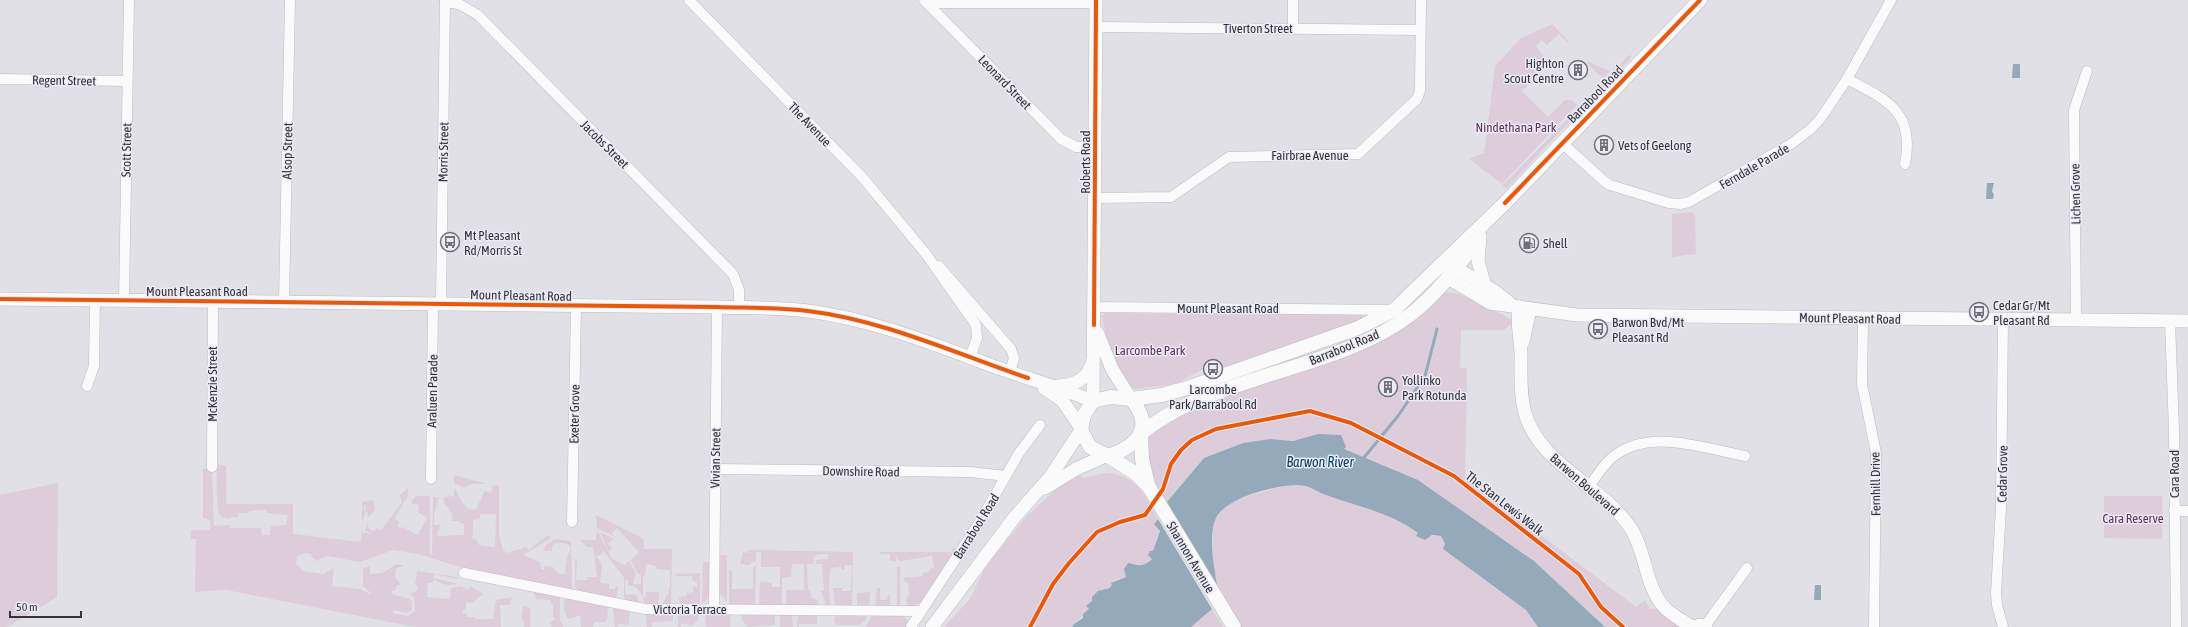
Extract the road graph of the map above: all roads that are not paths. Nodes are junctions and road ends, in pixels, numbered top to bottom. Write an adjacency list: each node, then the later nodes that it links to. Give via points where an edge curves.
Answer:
1 (129, 0): 17 (street, Scott Street)
2 (290, 0): 32 (street, Alsop Street)
3 (689, 0): 24 (street, The Avenue, via 863,178)
4 (1293, 0): 12 (street)
5 (1421, 0): 13 (street, Fairbrae Avenue)
6 (1700, 0): 18 (main road, Barrabool Road)
7 (1891, 0): 16 (street, Ferndale Parade)
8 (445, 1): 33 (street, Morris Street); 36 (street, Jacobs Street, via 459,4 478,15 733,274 739,290)
9 (1096, 1): 10 (street); 11 (street, Roberts Road)
10 (926, 2): 19 (street, Leonard Street, via 1060,139 1076,147)
11 (1096, 27): 12 (street, Tiverton Street); 19 (street, Roberts Road)
12 (1293, 28): 13 (street, Tiverton Street)
13 (1420, 30): 21 (street, Fairbrae Avenue, via 1420,91 1417,99 1358,154 1229,157 1171,197)
14 (2087, 71): 43 (street, Lichen Grove, via 2074,110)
15 (0, 79): 17 (street, Regent Street)
16 (1847, 79): 18 (street, Ferndale Parade, via 1821,118 1802,137 1699,197 1684,203 1670,203 1610,185); 20 (street, via 1890,103 1901,116 1905,129)
17 (127, 81): 30 (street, Scott Street)
18 (1562, 143): 22 (main road, Barrabool Road)
19 (1095, 147): 21 (street, Roberts Road)
20 (1905, 164)
21 (1095, 198): 37 (street, Roberts Road)
22 (1505, 203): 23 (main road, Barrabool Road); 25 (main road, Barrabool Road)
23 (1480, 236): 26 (main road, Barrabool Road); 27 (street, via 1478,261)
24 (926, 254): 49 (street, The Avenue, via 976,325 977,338); 50 (street, The Avenue, via 951,278 1011,349 1014,358)
25 (1442, 264): 26 (main road); 40 (main road, Barrabool Road)
26 (1452, 273): 27 (street); 38 (street, Mount Pleasant Road, via 1490,304); 58 (main road, Barrabool Road, via 1410,315 1364,341 1194,401 1159,419)
27 (1486, 286): 38 (street)
28 (0, 299): 29 (street, Mount Pleasant Road)
29 (95, 300): 30 (street, Mount Pleasant Road); 53 (street, via 94,366)
30 (124, 300): 31 (street, Mount Pleasant Road)
31 (213, 300): 32 (street, Mount Pleasant Road); 61 (street, McKenzie Street)
32 (284, 301): 33 (street, Mount Pleasant Road)
33 (437, 303): 34 (street, Mount Pleasant Road); 64 (street, Araluen Parade)
34 (576, 306): 35 (street, Mount Pleasant Road); 70 (street, Exeter Grove)
35 (717, 307): 36 (street, Mount Pleasant Road); 62 (street, Vivian Street)
36 (739, 307): 49 (street, Mount Pleasant Road, via 808,311 840,317 939,346)
37 (1094, 307): 39 (street, Mount Pleasant Road); 46 (street, Roberts Road)
38 (1521, 307): 41 (street, Mount Pleasant Road, via 1590,316); 65 (street, Barwon Boulevard, via 1517,322 1525,413 1534,432 1559,463)
39 (1362, 309): 40 (street, Mount Pleasant Road); 47 (street, via 1368,311 1371,316)
40 (1394, 310): 47 (main road, Barrabool Road)
41 (1863, 318): 42 (street, Mount Pleasant Road); 79 (street, Fernhill Drive, via 1862,384 1876,453)
42 (2003, 320): 43 (street, Mount Pleasant Road); 80 (street, Cedar Grove, via 2002,508 1996,593)
43 (2076, 320): 44 (street, Mount Pleasant Road)
44 (2170, 321): 45 (street, Mount Pleasant Road); 68 (street, Cara Road)
45 (2188, 321)
46 (1094, 325): 48 (street, Roberts Road); 54 (street, Roberts Road, via 1112,369)
47 (1364, 326): 54 (main road, Barrabool Road, via 1176,391)
48 (1094, 355): 52 (street, via 1090,370 1080,380 1070,385); 55 (street, Roberts Road)
49 (970, 358): 50 (street, Mount Pleasant Road)
50 (1010, 372): 51 (street, Mount Pleasant Road)
51 (1031, 380): 52 (street, Mount Pleasant Road); 57 (street, Mount Pleasant Road, via 1062,400)
52 (1054, 385): 55 (street, Mount Pleasant Road)
53 (87, 386)
54 (1130, 398): 55 (main road, via 1111,397); 58 (main road, via 1142,416)
55 (1093, 401): 57 (main road, via 1084,415)
56 (1040, 424): 63 (street, Barrabool Road)
57 (1081, 429): 59 (main road, via 1090,447); 67 (street, Barrabool Road, via 1050,477)
58 (1141, 434): 59 (main road, via 1123,450); 66 (main road, Shannon Avenue, via 1142,459)
59 (1106, 456): 66 (main road, Shannon Avenue, via 1135,473); 67 (street, Barrabool Road, via 1076,469)
60 (1745, 456): 65 (street, via 1662,440 1634,445 1613,457)
61 (212, 467)
62 (715, 469): 63 (street, Downshire Road, via 974,472); 73 (street, Vivian Street)
63 (1006, 476): 74 (street, Barrabool Road, via 979,523)
64 (431, 479)
65 (1590, 485): 78 (street, Barwon Boulevard, via 1617,510 1631,528 1664,608)
66 (1149, 487): 77 (main road, Shannon Avenue)
67 (1032, 498): 76 (street, Barrabool Road)
68 (2174, 511): 69 (street); 81 (street, Cara Road)
69 (2188, 511)
70 (572, 522)
71 (1747, 568): 78 (street)
72 (464, 573): 73 (street, Victoria Terrace, via 640,608)
73 (714, 609): 74 (street, Victoria Terrace)
74 (920, 611): 75 (street, Barrabool Road)
75 (911, 627)
76 (932, 627)
77 (1234, 627)
78 (1699, 627)
79 (1874, 627)
80 (2003, 627)
81 (2176, 627)

